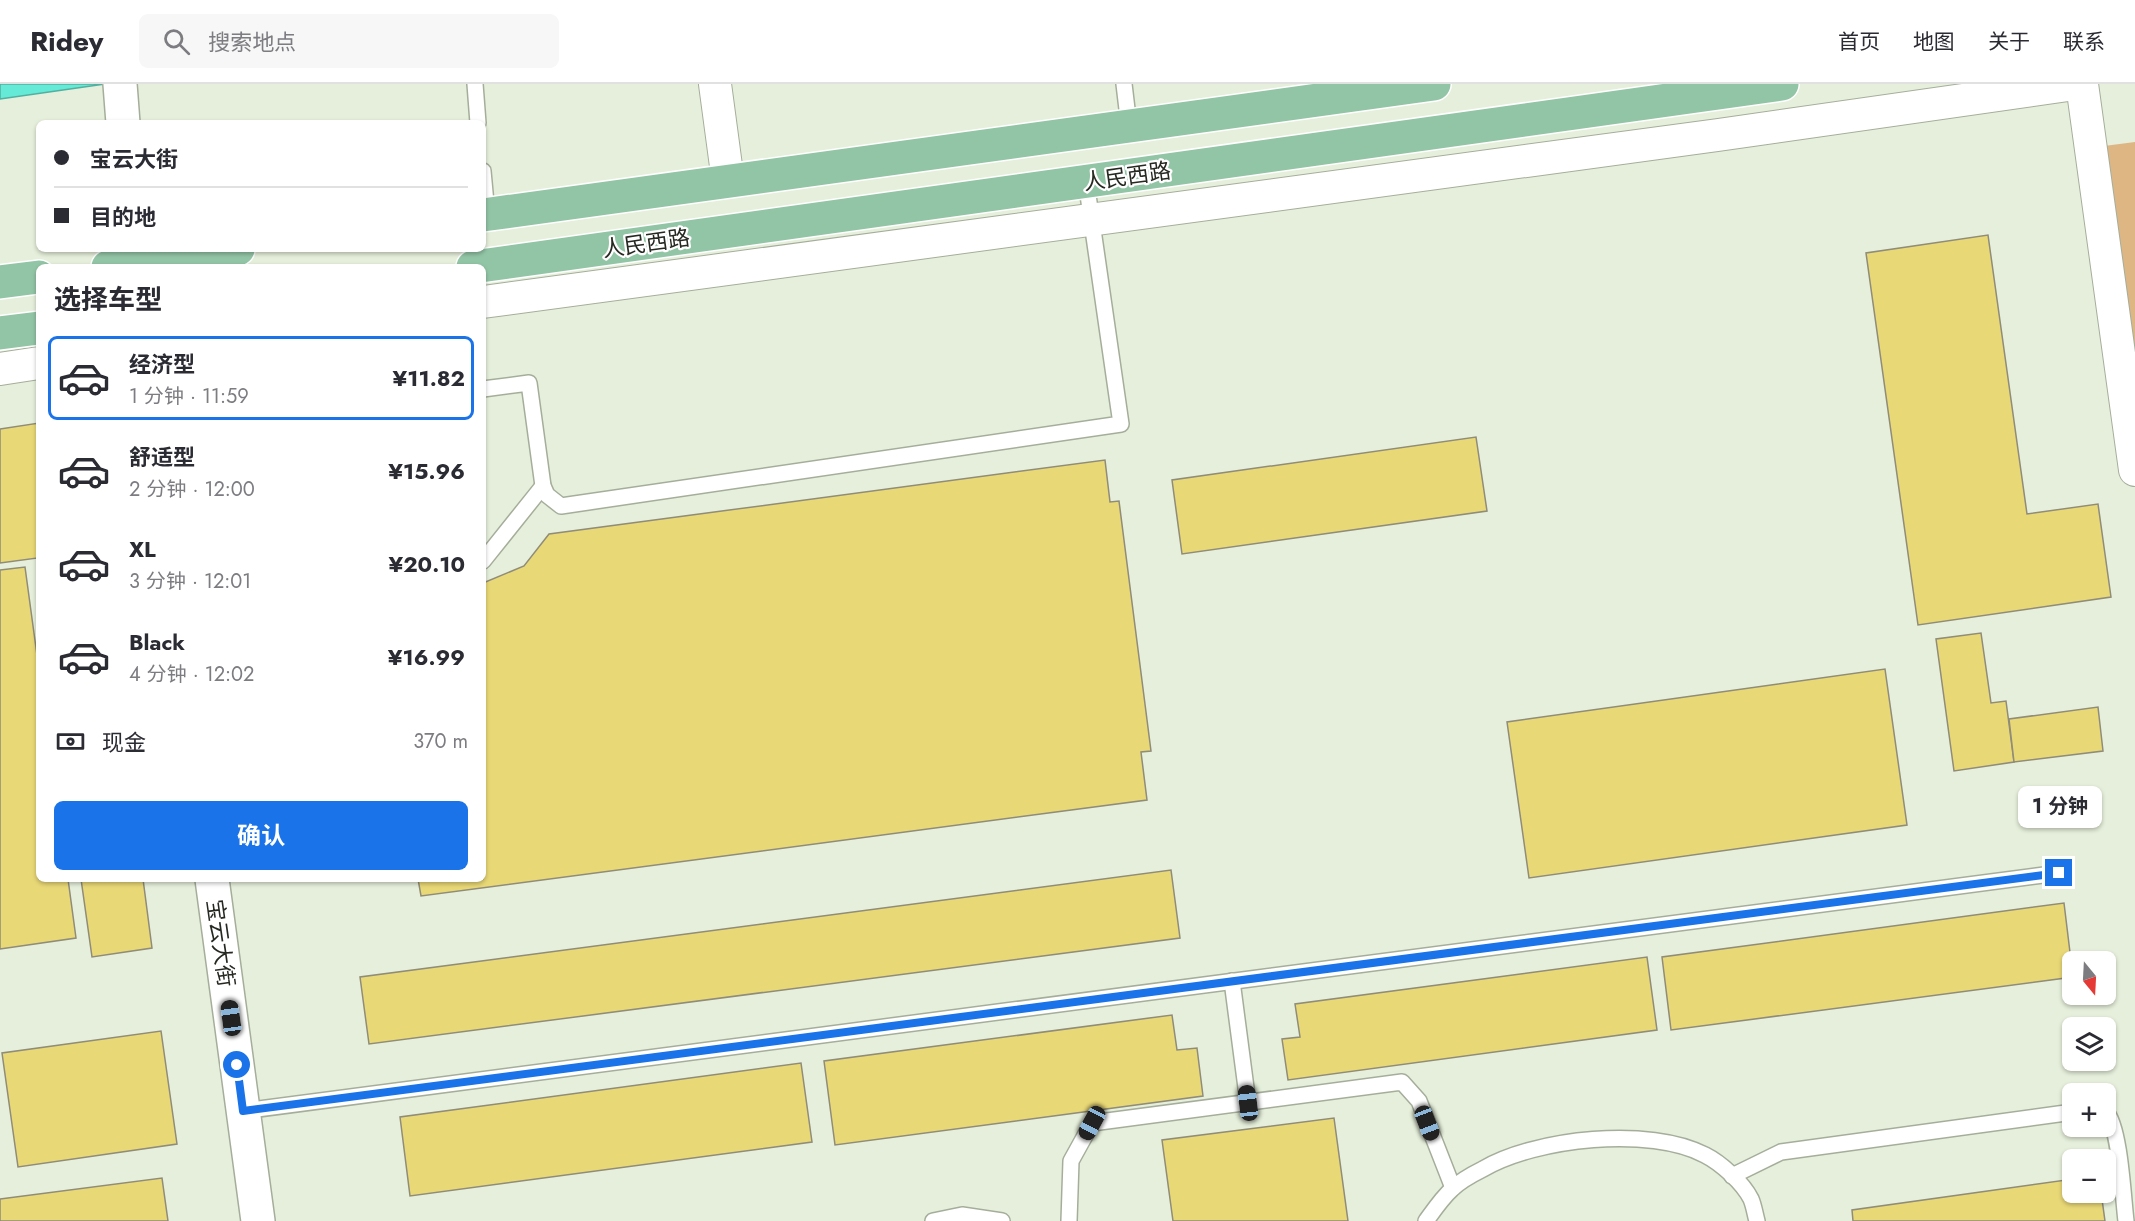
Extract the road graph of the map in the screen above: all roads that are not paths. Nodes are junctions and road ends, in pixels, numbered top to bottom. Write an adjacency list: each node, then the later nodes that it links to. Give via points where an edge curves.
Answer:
1 (475, 84): 9 (lane)
2 (715, 84): 11 (street)
3 (1124, 84): 10 (lane)
4 (1434, 84): 8 (main road)
5 (1782, 84): 12 (main road, 人民西路)
6 (2074, 84): 19 (street)
7 (2082, 84): 25 (street)
8 (1295, 94): 10 (main road)
9 (478, 120)
10 (1129, 126): 11 (main road)
11 (728, 181): 13 (main road)
12 (1086, 182): 16 (main road, 人民西路); 26 (lane, via 1121,424 561,506 547,495)
13 (486, 215)
14 (212, 252): 15 (main road)
15 (125, 262)
16 (486, 265)
17 (36, 277): 18 (main road)
18 (0, 282)
19 (486, 302)
20 (36, 328): 21 (main road)
21 (0, 333)
22 (36, 363): 23 (street)
23 (0, 369)
24 (486, 389): 26 (lane, via 529,383)
25 (2135, 470)
26 (543, 486): 27 (lane)
27 (486, 557)
28 (2059, 873): 30 (lane)
29 (212, 882): 32 (street, 宝云大街)
30 (1232, 981): 31 (lane); 32 (lane)
31 (1248, 1103): 36 (lane, via 1402,1082 1419,1101); 40 (lane, via 1092,1123 1071,1161)
32 (243, 1111): 37 (street, 宝云大街)
33 (2062, 1114): 35 (lane, via 1781,1152)
34 (2116, 1135): 43 (lane)
35 (1732, 1176): 36 (lane, via 1704,1154 1664,1142 1620,1137 1550,1145 1515,1155 1484,1167); 42 (lane, via 1750,1197)
36 (1453, 1188): 41 (lane)
37 (258, 1221)
38 (933, 1221): 39 (lane, via 962,1215)
39 (1002, 1221)
40 (1069, 1221)
41 (1426, 1221)
42 (1757, 1221)
43 (2126, 1221)

